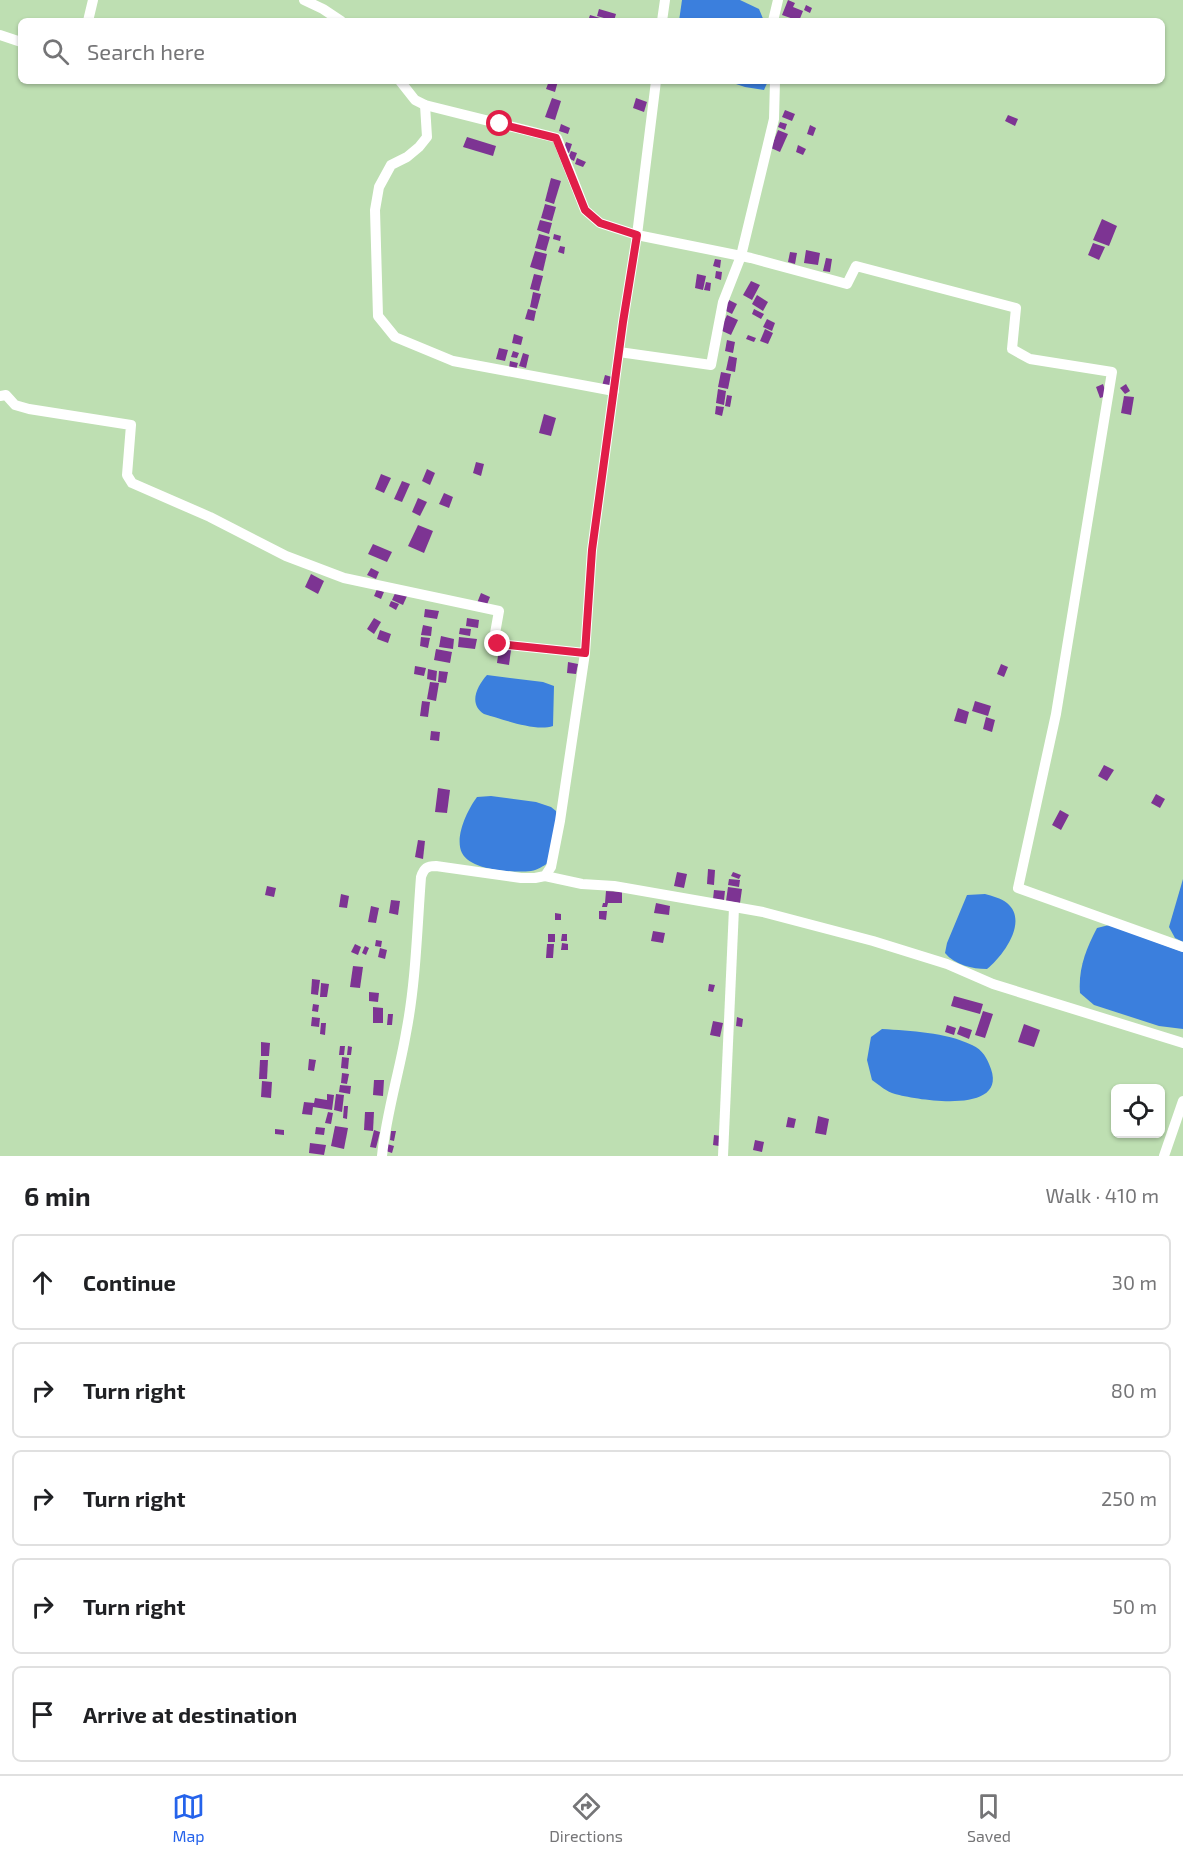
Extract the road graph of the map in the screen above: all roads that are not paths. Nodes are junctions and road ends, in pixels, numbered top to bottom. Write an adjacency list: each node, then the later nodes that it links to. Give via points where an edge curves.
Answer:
1 (93, 0): 5 (street)
2 (304, 0): 6 (street)
3 (665, 0): 7 (street)
4 (778, 0): 8 (street)
5 (89, 18)
6 (336, 18)
7 (663, 18)
8 (773, 18)
9 (0, 34): 10 (street)
10 (18, 41)
11 (402, 84): 14 (street, via 415,100)
12 (656, 84): 15 (street)
13 (775, 84): 16 (street, via 774,118)
14 (425, 105): 15 (street, via 556,138 585,210 600,223); 18 (street, via 427,137 407,158 391,165 379,187 375,210 378,316 395,337 453,361)
15 (637, 235): 16 (street); 17 (street)
16 (741, 256): 17 (street, via 723,302 711,365); 23 (street, via 847,284 856,266 1016,308 1012,349 1030,359 1112,372 1056,714 1018,888)
17 (619, 352): 18 (street)
18 (614, 391): 20 (street, via 592,550)
19 (0, 396): 20 (street, via 6,395 15,405 29,409 131,425 127,476 132,483 286,556 344,578 499,611 494,639 498,644)
20 (585, 653): 21 (street, via 560,821 551,867)
21 (545, 876): 22 (street); 26 (street, via 521,878 436,866 423,870 407,1032)
22 (734, 908): 24 (street, via 873,941 947,964 1004,988); 27 (street)
23 (1183, 946)
24 (1183, 1043)
25 (1183, 1101): 28 (street)
26 (382, 1156)
27 (723, 1156)
28 (1164, 1156)

